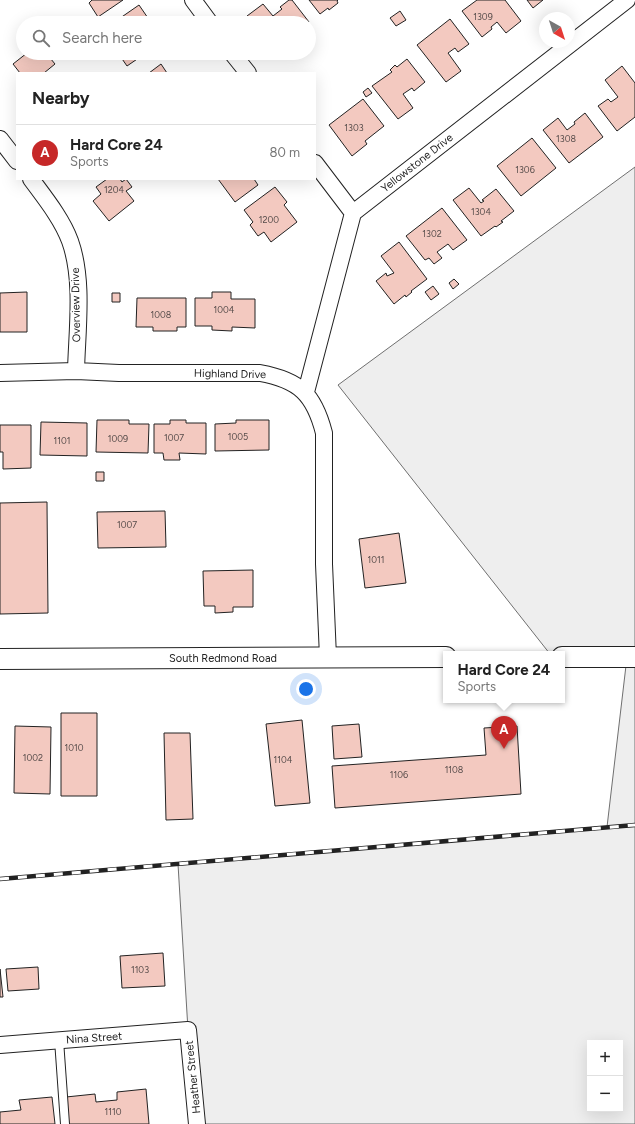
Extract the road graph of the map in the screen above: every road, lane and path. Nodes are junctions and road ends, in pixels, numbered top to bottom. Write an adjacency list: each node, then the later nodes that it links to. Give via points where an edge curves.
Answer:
1 (192, 0): 3 (street)
2 (627, 0): 10 (street, Yellowstone Drive)
3 (205, 16)
4 (238, 60): 5 (street)
5 (247, 72)
6 (0, 139): 7 (street)
7 (16, 160)
8 (316, 164): 10 (street)
9 (32, 180): 11 (street, Overview Drive, via 61,222 70,240 76,264)
10 (353, 213): 13 (street)
11 (76, 371): 12 (street, Highland Drive); 13 (street, Highland Drive, via 260,373 290,382)
12 (0, 373)
13 (306, 392): 15 (street, Highland Drive, via 320,416 324,432 324,564)
14 (443, 656): 15 (street, South Redmond Road)
15 (328, 657): 18 (street, South Redmond Road)
16 (565, 657): 17 (street)
17 (635, 657)
18 (0, 659)
19 (188, 1030): 20 (street, Nina Street); 23 (street, Heather Street)
20 (59, 1040): 21 (street, Nina Street); 22 (lane)
21 (0, 1045)
22 (65, 1124)
23 (197, 1124)

